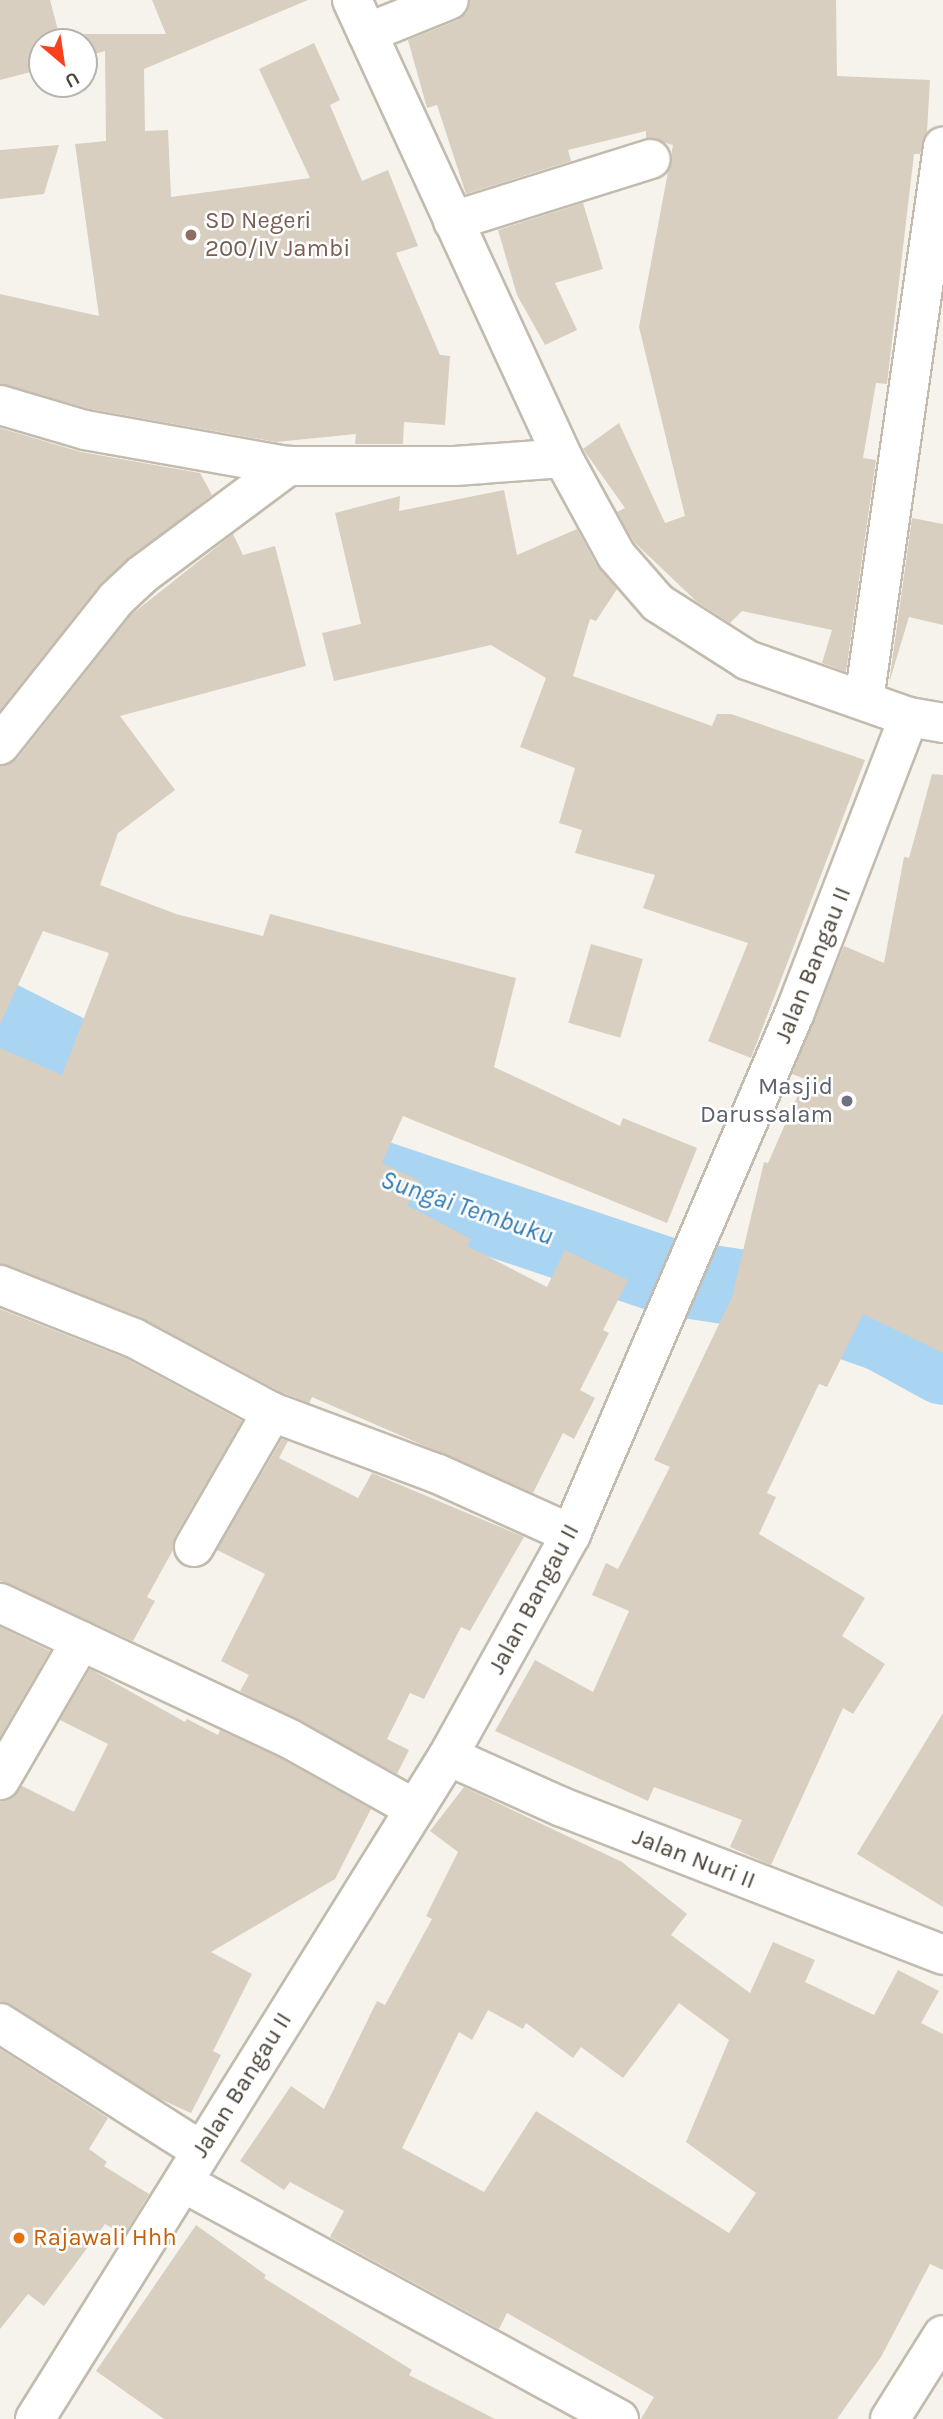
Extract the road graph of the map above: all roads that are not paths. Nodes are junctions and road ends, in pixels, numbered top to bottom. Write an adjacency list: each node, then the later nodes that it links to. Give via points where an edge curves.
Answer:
1 (449, 0): 2 (street)
2 (359, 16): 5 (street)
3 (943, 147): 9 (street)
4 (651, 159): 5 (street)
5 (453, 221): 7 (street)
6 (0, 405): 8 (street, via 85,430)
7 (562, 458): 8 (street, via 455,467); 9 (street, via 616,555 657,603 747,660)
8 (288, 466): 11 (street, via 116,599)
9 (864, 700): 10 (street)
10 (926, 720): 14 (street, Jalan Bangau II)
11 (0, 745)
12 (0, 1285): 13 (street, via 134,1338)
13 (272, 1412): 14 (street, via 438,1474); 15 (street)
14 (571, 1534): 18 (street, Jalan Bangau II)
15 (194, 1547)
16 (0, 1603): 17 (street)
17 (81, 1641): 19 (street); 20 (street, via 290,1739)
18 (448, 1756): 20 (street, Jalan Bangau II); 21 (street, Jalan Nuri II, via 562,1807)
19 (0, 1780)
20 (415, 1809): 23 (street, Jalan Bangau II)
21 (943, 1955)
22 (0, 2023): 23 (street)
23 (200, 2150): 24 (street, Jalan Bangau II)
24 (184, 2183): 26 (street, Jalan Bangau II); 27 (street)
25 (943, 2335): 28 (street)
26 (35, 2419)
27 (619, 2419)
28 (890, 2419)

